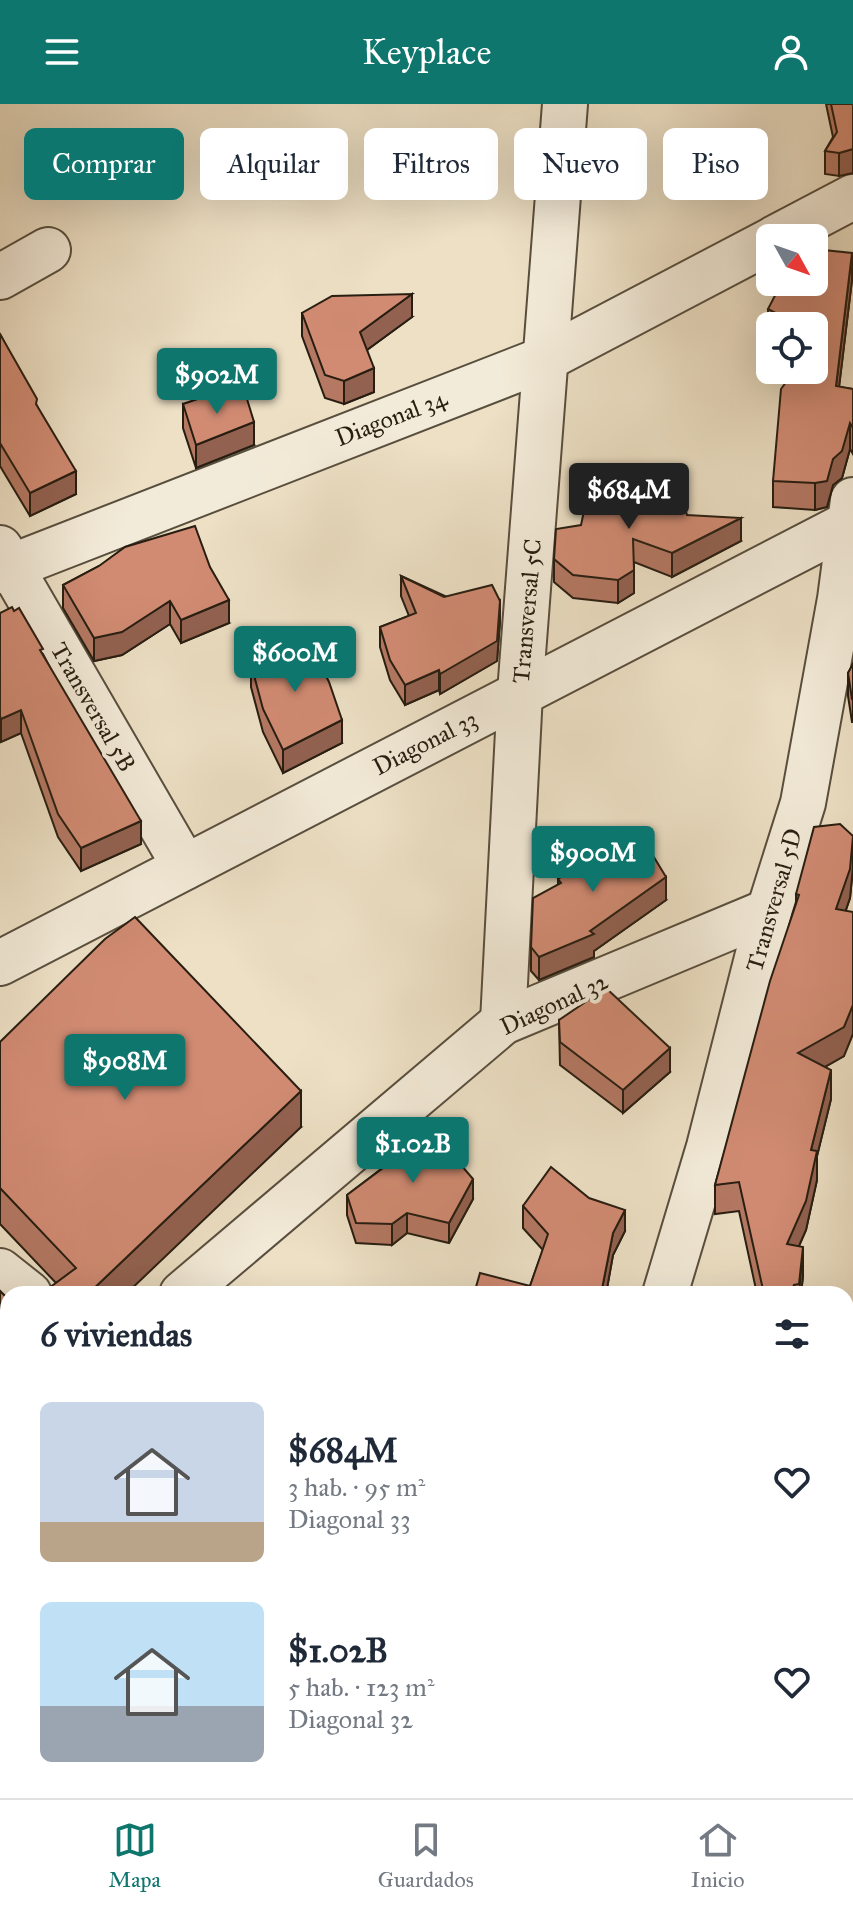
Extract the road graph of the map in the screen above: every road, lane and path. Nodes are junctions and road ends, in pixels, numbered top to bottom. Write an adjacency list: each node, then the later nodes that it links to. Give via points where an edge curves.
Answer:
1 (565, 104): 7 (street, Transversal 5C)
2 (853, 197): 3 (street, Diagonal 34)
3 (801, 224)
4 (756, 247): 7 (street, Diagonal 34)
5 (48, 250): 6 (street)
6 (0, 277)
7 (547, 358): 9 (street, Diagonal 34); 10 (street, Transversal 5C)
8 (851, 511): 10 (street, Diagonal 33); 12 (street, Transversal 5D, via 803,803)
9 (3, 561): 11 (street, Transversal 5B)
10 (520, 693): 11 (street, Diagonal 33); 14 (street, Transversal 5C)
11 (185, 867): 13 (street, Diagonal 33)
12 (769, 911): 14 (street, Diagonal 32); 18 (street, Transversal 5D)
13 (0, 963)
14 (503, 1022): 17 (street, Diagonal 32)
15 (0, 1271): 16 (street)
16 (19, 1286)
17 (191, 1286)
18 (667, 1286)

